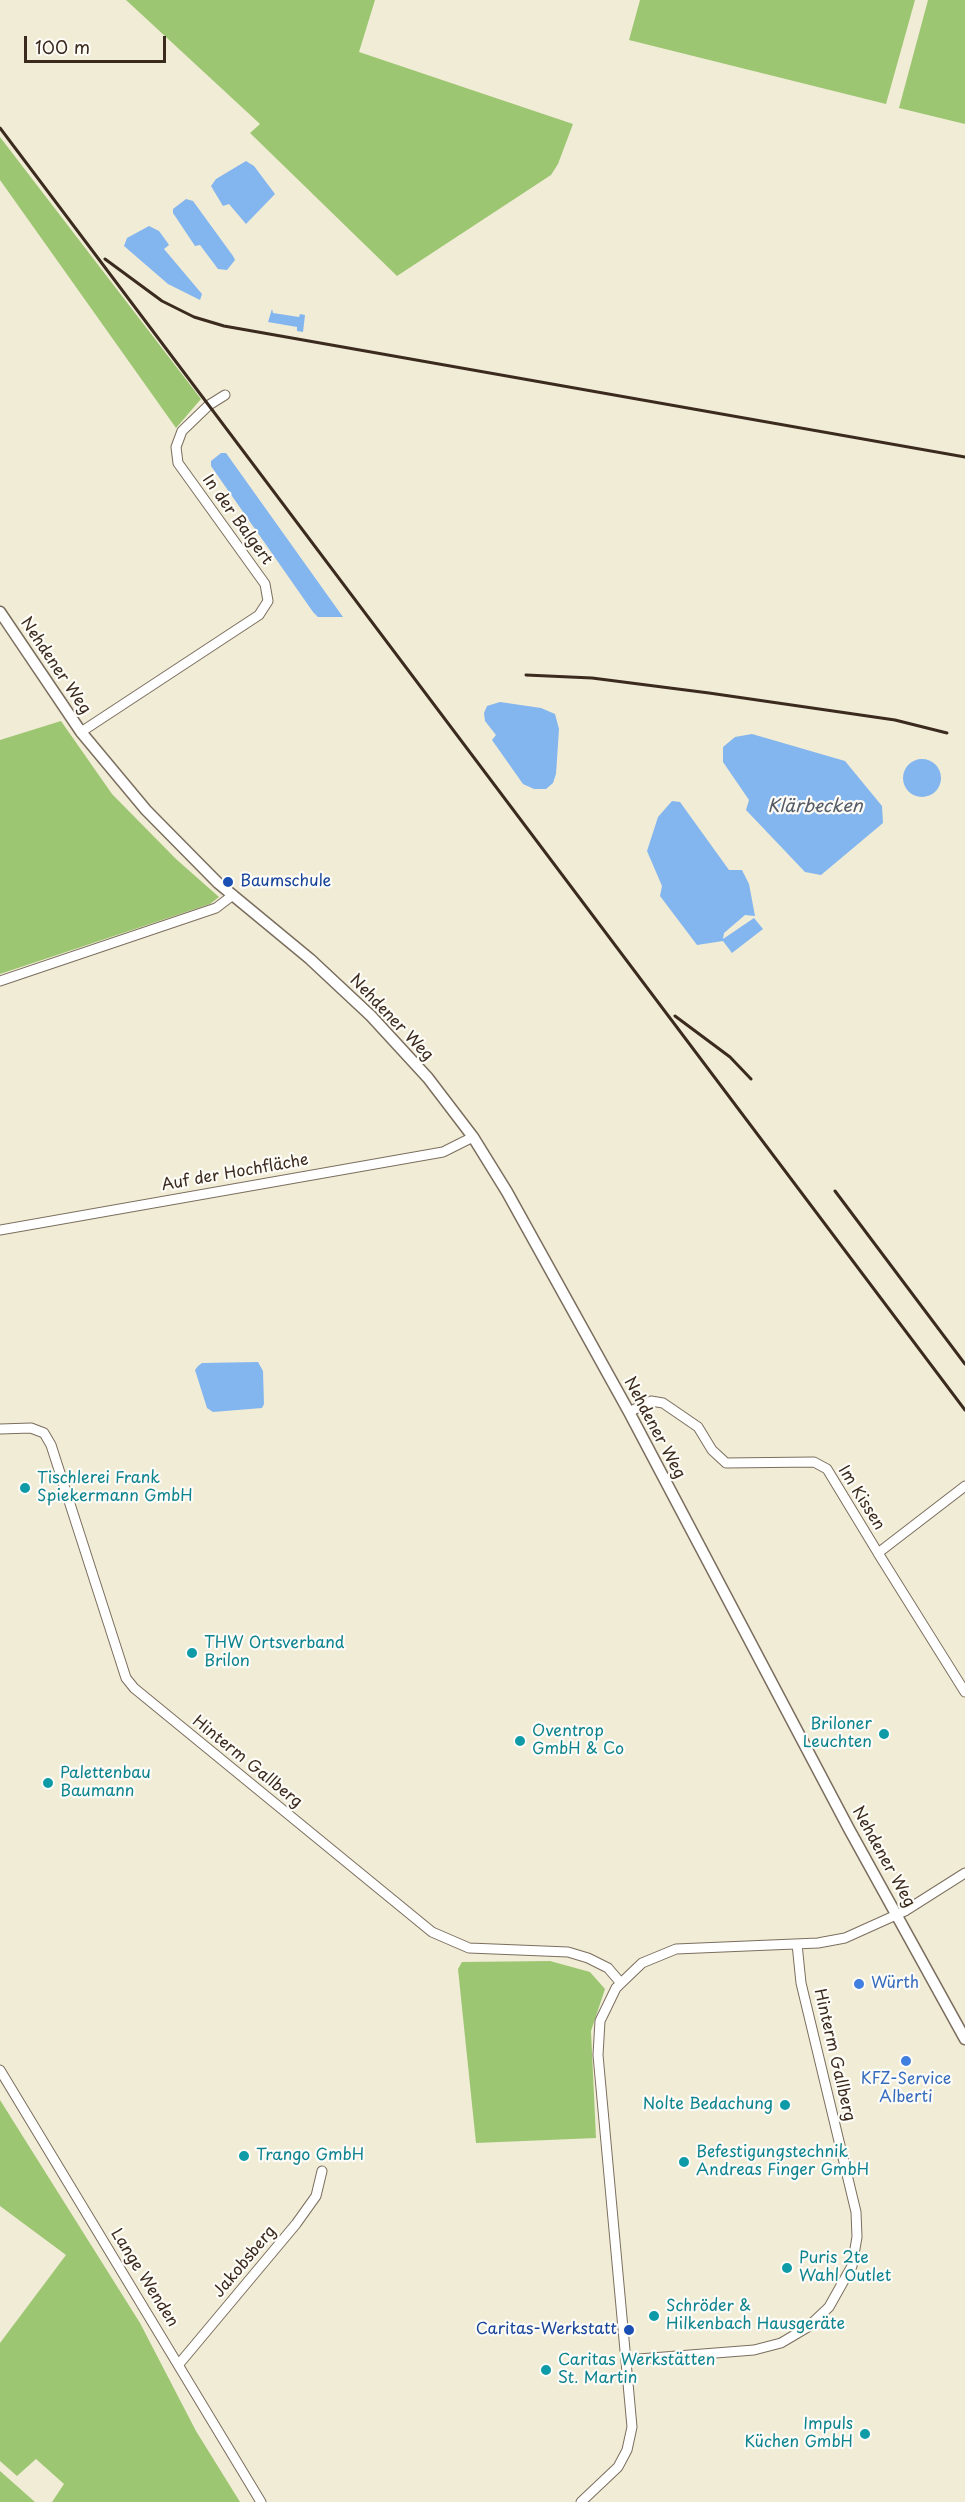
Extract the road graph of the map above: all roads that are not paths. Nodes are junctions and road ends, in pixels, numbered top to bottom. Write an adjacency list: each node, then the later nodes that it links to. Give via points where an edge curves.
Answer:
1 (225, 394): 3 (street, In der Balgert, via 182,431 176,447 178,463 265,584 268,601 260,615)
2 (0, 612): 3 (street, Nehdener Weg)
3 (81, 732): 4 (street, Nehdener Weg, via 173,839)
4 (233, 895): 5 (street, via 216,908); 6 (street, Nehdener Weg, via 371,1016 428,1078)
5 (0, 981)
6 (473, 1137): 7 (street, Auf der Hochfläche, via 443,1152); 8 (street, Nehdener Weg)
7 (0, 1230)
8 (629, 1412): 11 (street, Im Kissen, via 651,1401 663,1403 698,1427 712,1450 726,1463 814,1462 827,1469); 14 (street, Nehdener Weg)
9 (0, 1429): 16 (street, Hinterm Gallberg, via 31,1428 44,1433 51,1445 126,1678 134,1688 432,1932 469,1948 568,1952 608,1968)
10 (965, 1486): 11 (street, Im Kissen)
11 (878, 1553): 12 (street, Im Kissen)
12 (965, 1692)
13 (965, 1873): 14 (street)
14 (898, 1915): 15 (street, via 845,1938); 17 (street, Nehdener Weg)
15 (797, 1944): 16 (street, via 676,1949 642,1963); 20 (street, Hinterm Gallberg, via 801,1983 856,2212 852,2266 829,2307 808,2327 781,2343 754,2350)
16 (620, 1982): 20 (street, via 603,2013 598,2040)
17 (965, 2039)
18 (0, 2070): 21 (street, Lange Wenden)
19 (322, 2171): 21 (street, Jakobsberg, via 316,2196 296,2224)
20 (626, 2360): 23 (street, via 632,2422 627,2450 615,2471)
21 (179, 2364): 22 (street, Lange Wenden)
22 (261, 2502)
23 (581, 2502)

